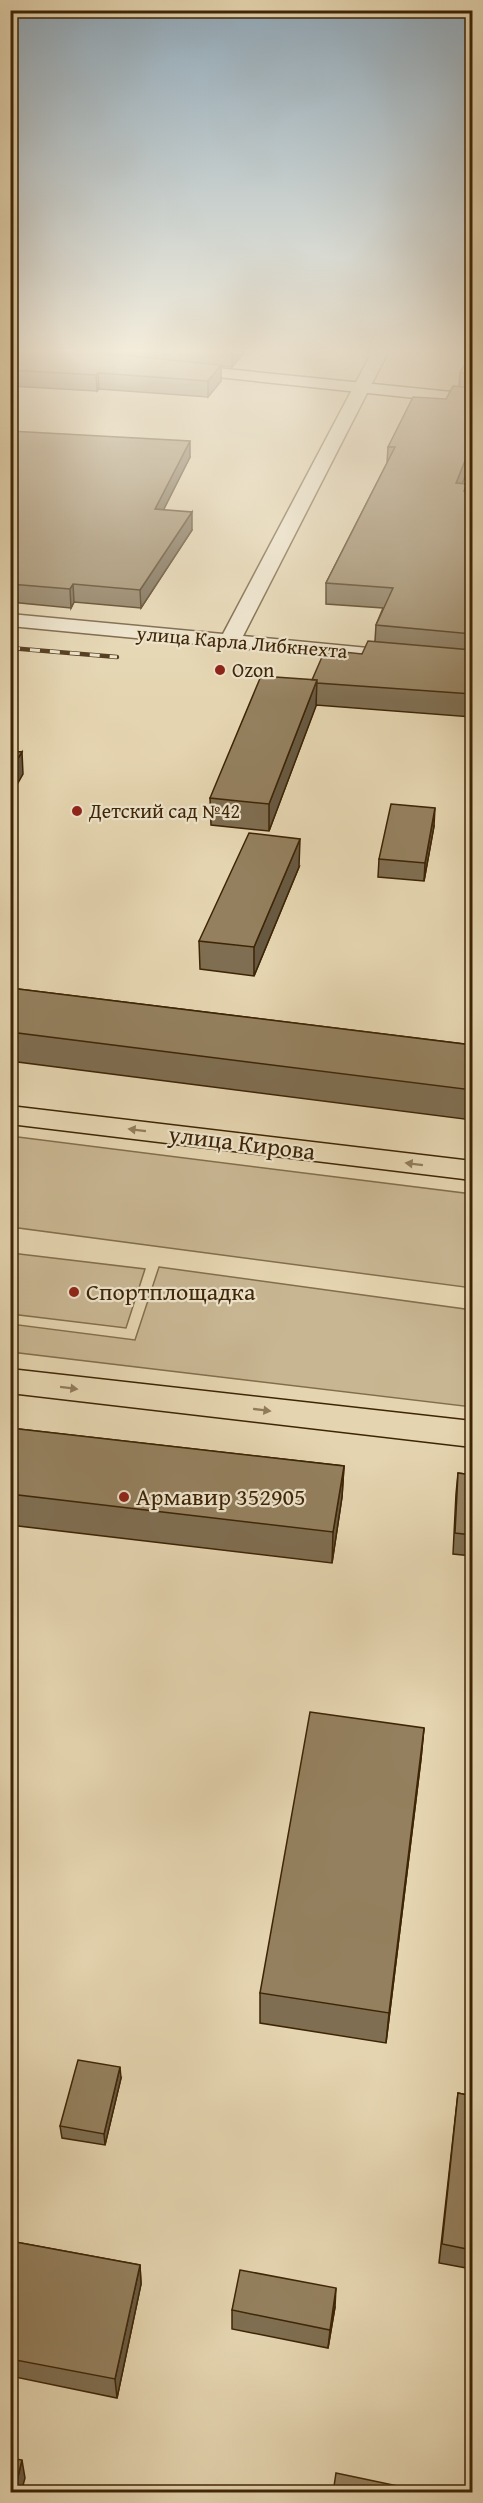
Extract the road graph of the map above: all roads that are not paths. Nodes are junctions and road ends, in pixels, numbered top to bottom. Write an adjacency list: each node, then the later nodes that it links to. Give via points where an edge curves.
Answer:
1 (319, 467): 3 (street)
2 (10, 620): 3 (street, улица Карла Либкнехта)
3 (230, 640): 4 (street, улица Карла Либкнехта)
4 (472, 664)
5 (10, 1115): 6 (main road, улица Кирова, one-way to 5)
6 (472, 1171)
7 (10, 1381): 8 (main road, one-way to 8)
8 (472, 1434)

